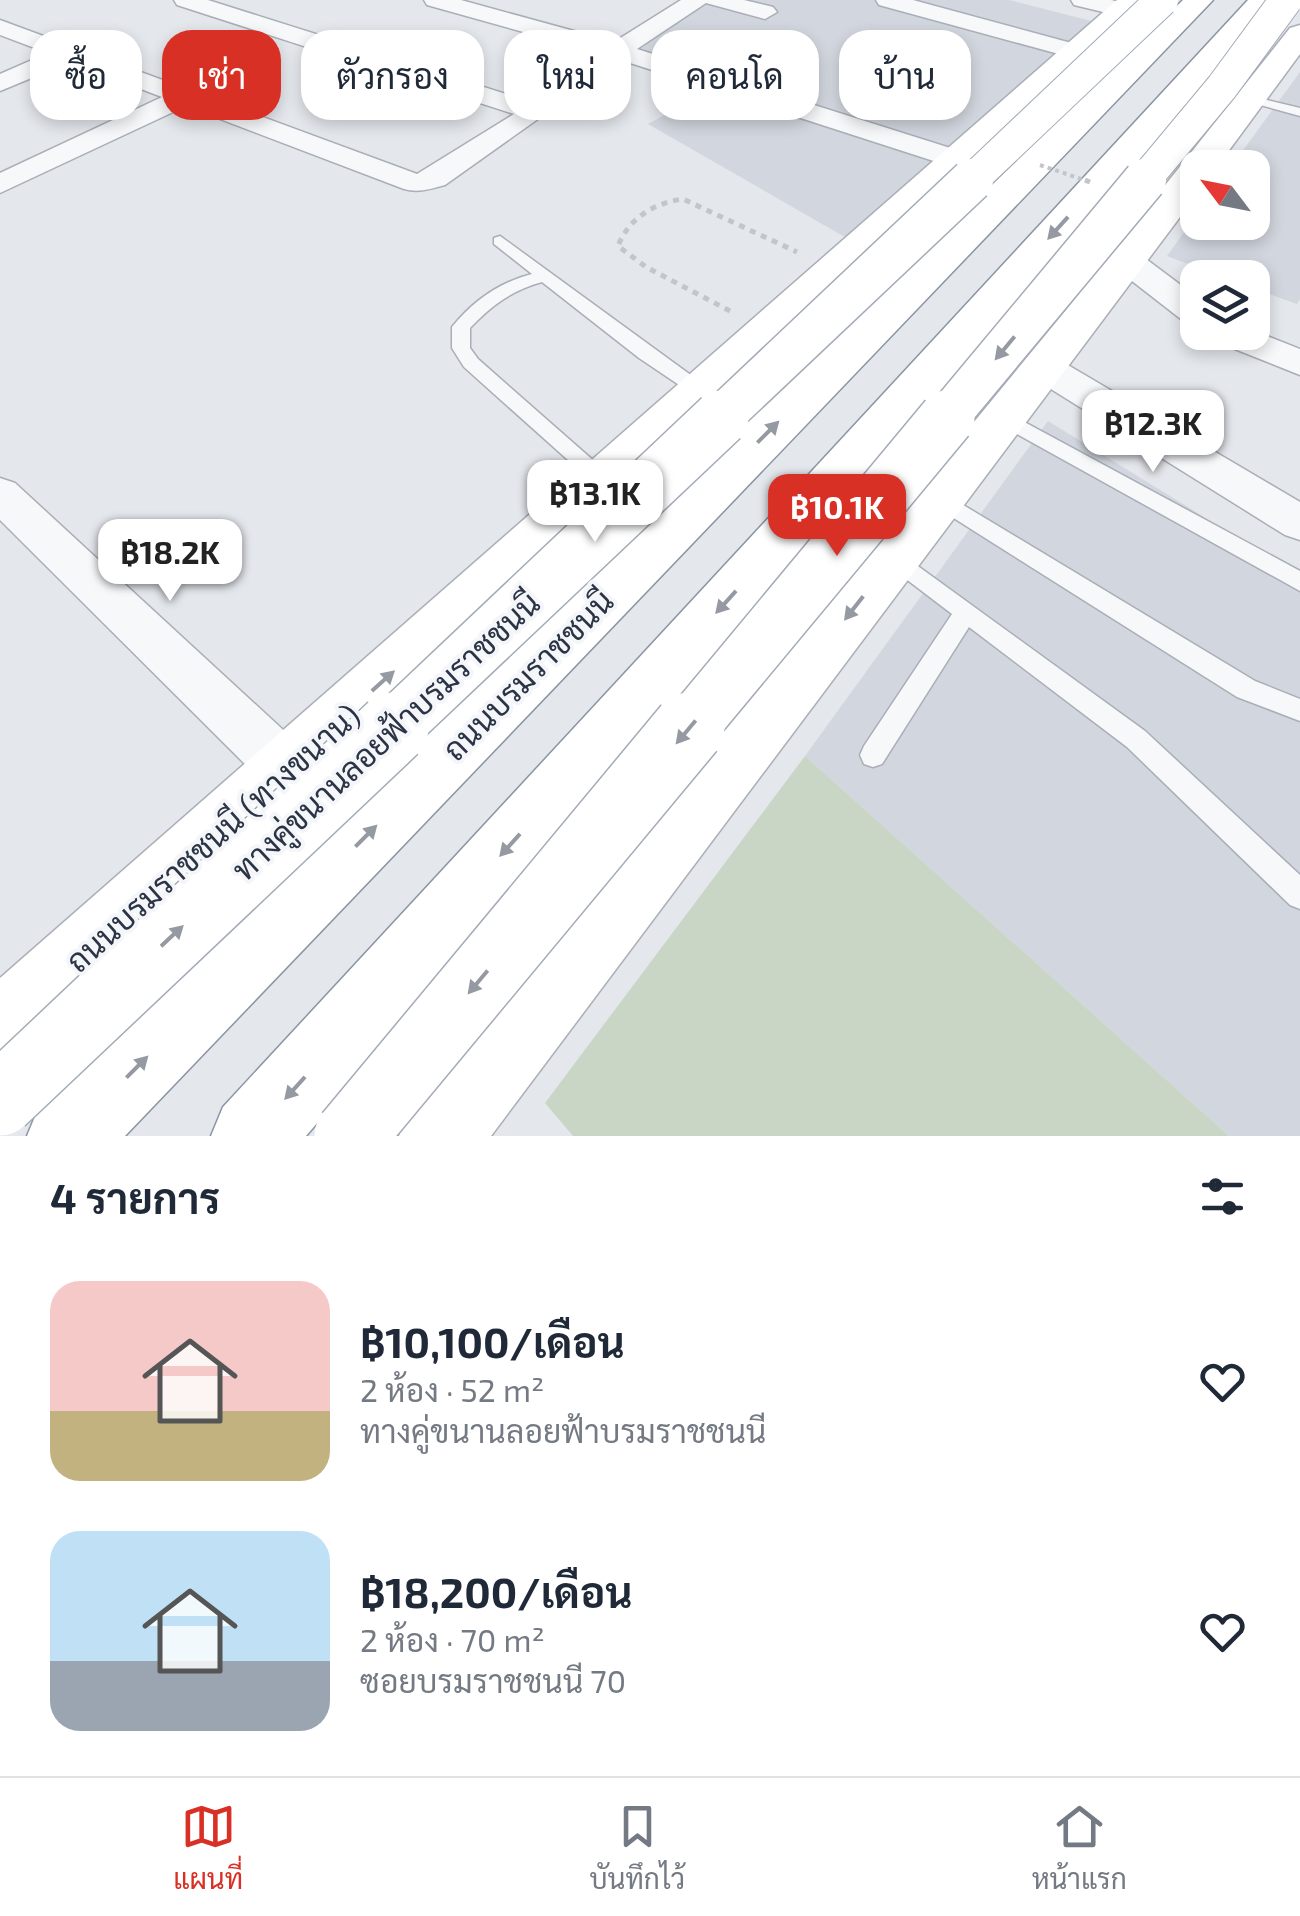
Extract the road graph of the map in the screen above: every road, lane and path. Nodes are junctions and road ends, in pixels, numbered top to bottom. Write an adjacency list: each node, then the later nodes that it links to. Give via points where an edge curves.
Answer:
1 (186, 0): 20 (street)
2 (436, 0): 12 (street)
3 (696, 0): 15 (street)
4 (716, 0): 10 (street)
5 (886, 0): 16 (street)
6 (1199, 0): 53 (main road, ถนนบรมราชชนนี, one-way to 6)
7 (1264, 0): 54 (main road, one-way to 54)
8 (1286, 0): 55 (main road, one-way to 55, bridge, via 1222,87)
9 (1125, 2): 16 (main road, ถนนบรมราชชนนี (ทางขนาน)); 52 (main road, ทางคู่ขนานลอยฟ้าบรมราชชนนี, one-way to 9, bridge)
10 (764, 12)
11 (0, 27): 14 (street)
12 (543, 30)
13 (1300, 34): 21 (main road)
14 (30, 38)
15 (631, 42)
16 (1076, 52): 25 (main road, ถนนบรมราชชนนี (ทางขนาน))
17 (631, 55): 25 (street)
18 (30, 70): 19 (street)
19 (0, 83)
20 (504, 102)
21 (1275, 105): 30 (main road)
22 (162, 107): 28 (street)
23 (249, 120): 24 (street, via 415,183 434,179)
24 (523, 120)
25 (956, 160): 31 (main road, ถนนบรมราชชนนี (ทางขนาน))
26 (1038, 164): 27 (path, bridge)
27 (1094, 183)
28 (0, 184)
29 (500, 241): 32 (lane)
30 (1126, 260): 33 (street); 37 (main road)
31 (834, 271): 34 (main road, ถนนบรมราชชนนี (ทางขนาน)); 34 (path, via 683,199 663,200 622,232 618,246 646,267)
32 (545, 276): 38 (lane); 40 (lane, via 499,290 461,327 461,348)
33 (1180, 300)
34 (772, 330): 38 (main road, ถนนบรมราชชนนี (ทางขนาน))
35 (1269, 350): 36 (street)
36 (1300, 363)
37 (1043, 367): 39 (main road); 43 (street)
38 (704, 392): 40 (main road, ถนนบรมราชชนนี (ทางขนาน))
39 (1004, 418): 42 (main road); 45 (lane)
40 (604, 481): 49 (main road, ถนนบรมราชชนนี (ทางขนาน), one-way to 40)
41 (0, 494): 49 (street)
42 (940, 499): 44 (main road); 47 (lane, via 1246,689)
43 (1300, 523)
44 (894, 557): 46 (lane); 56 (main road, one-way to 56)
45 (1300, 582)
46 (965, 614): 48 (lane); 50 (lane, via 1136,740)
47 (1300, 710)
48 (873, 754)
49 (287, 769): 51 (main road, ถนนบรมราชชนนี (ทางขนาน))
50 (1300, 895)
51 (0, 1029)
52 (0, 1100)
53 (68, 1136)
54 (252, 1136)
55 (350, 1136)
56 (440, 1136)

